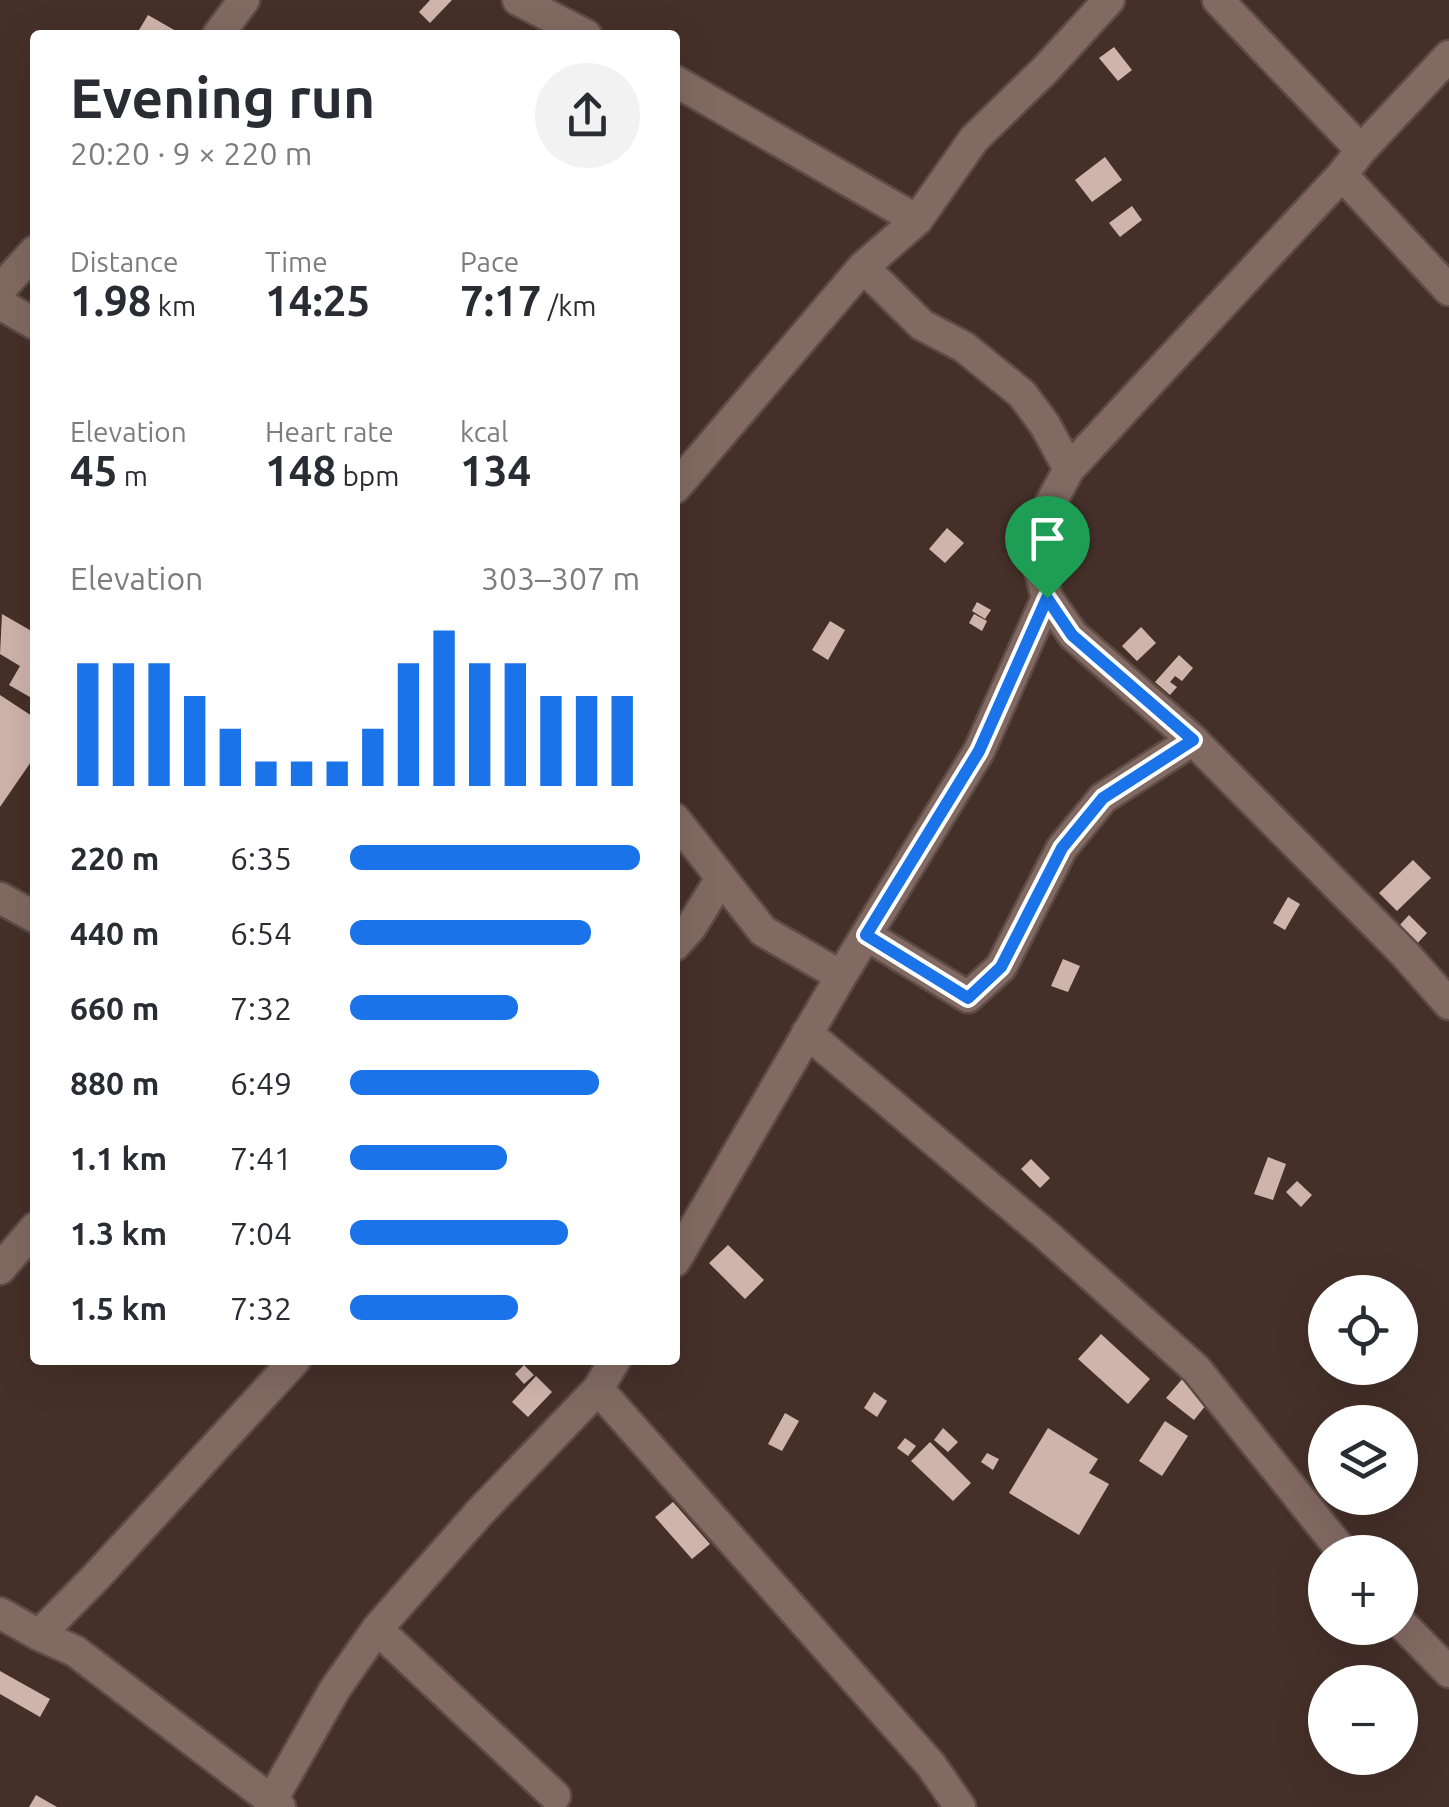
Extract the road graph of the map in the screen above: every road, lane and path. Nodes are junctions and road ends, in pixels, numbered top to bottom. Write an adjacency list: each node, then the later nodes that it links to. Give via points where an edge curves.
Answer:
1 (244, 0): 5 (street)
2 (518, 0): 6 (street)
3 (1110, 0): 11 (street, via 974,138)
4 (1218, 0): 9 (street)
5 (222, 30)
6 (576, 30)
7 (1449, 56): 9 (street)
8 (680, 84): 11 (street)
9 (1362, 150): 10 (street)
10 (1342, 175): 15 (street); 18 (street)
11 (917, 220): 13 (street)
12 (30, 256): 14 (street)
13 (863, 267): 18 (street, via 922,325 964,347 1022,394); 19 (street)
14 (0, 290)
15 (1449, 290)
16 (0, 304): 17 (street)
17 (30, 321)
18 (1069, 470): 20 (street, via 1037,534)
19 (680, 482)
20 (1047, 598): 21 (street, via 1072,635); 26 (street, via 979,751)
21 (1193, 740): 26 (street, via 1103,798 1062,848 1001,967 968,998); 29 (street)
22 (680, 826): 23 (street)
23 (720, 878): 27 (street); 28 (street, via 763,931)
24 (0, 898): 25 (street)
25 (30, 913)
26 (866, 935): 28 (street)
27 (680, 939)
28 (841, 976): 30 (street)
29 (1449, 1004)
30 (807, 1033): 32 (street); 37 (street, via 1196,1369)
31 (30, 1234): 33 (street)
32 (680, 1252)
33 (0, 1269)
34 (290, 1365): 40 (street)
35 (613, 1365): 36 (street)
36 (598, 1389): 39 (street); 45 (street, via 931,1765)
37 (1329, 1535)
38 (0, 1612): 40 (street)
39 (378, 1629): 43 (street); 44 (street, via 335,1689)
40 (39, 1636): 44 (street, via 75,1652)
41 (1418, 1640): 42 (street)
42 (1449, 1672)
43 (555, 1796)
44 (276, 1803)
45 (960, 1807)

